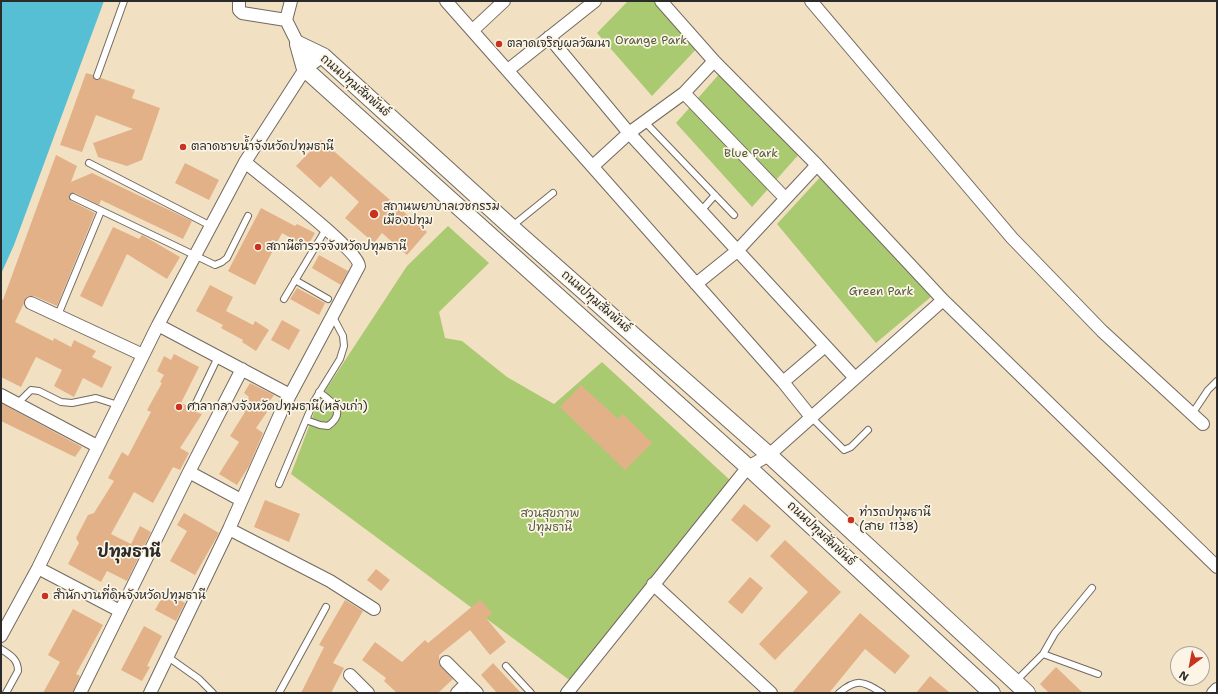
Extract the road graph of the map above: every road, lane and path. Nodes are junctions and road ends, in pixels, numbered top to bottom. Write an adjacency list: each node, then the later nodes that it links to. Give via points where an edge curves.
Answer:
1 (124, 1): 17 (lane)
2 (239, 1): 9 (street, via 239,10 242,13)
3 (291, 1): 9 (street)
4 (446, 1): 10 (street)
5 (594, 1): 11 (street)
6 (661, 1): 14 (street)
7 (811, 1): 60 (street, via 1012,238 1102,331)
8 (501, 2): 10 (street)
9 (286, 20): 12 (street)
10 (473, 30): 16 (street)
11 (549, 37): 16 (street); 20 (street)
12 (298, 44): 13 (street, ถนนปทุมสัมพันธ์); 15 (street, ถนนปทุมสัมพันธ์)
13 (323, 56): 15 (street); 34 (street, ถนนปทุมสัมพันธ์)
14 (714, 61): 18 (street); 23 (street)
15 (305, 69): 21 (street); 67 (street, ถนนปทุมสัมพันธ์)
16 (508, 70): 24 (street)
17 (97, 76)
18 (684, 93): 19 (street); 28 (street)
19 (645, 122): 20 (street); 26 (lane)
20 (629, 133): 24 (street); 30 (street)
21 (245, 162): 33 (street); 35 (street)
22 (89, 163): 33 (lane)
23 (817, 165): 28 (street); 42 (street)
24 (593, 166): 39 (street)
25 (553, 193): 34 (lane)
26 (715, 195): 30 (lane); 31 (lane)
27 (72, 197): 29 (lane)
28 (785, 198): 36 (street)
29 (101, 211): 37 (lane); 44 (lane)
30 (700, 212): 36 (street)
31 (734, 215)
32 (248, 216): 37 (lane, via 227,258 222,262 215,265)
33 (211, 226): 37 (street)
34 (511, 227): 66 (street, ถนนปทุมสัมพันธ์)
35 (326, 229): 38 (lane); 45 (street, via 359,263 358,270)
36 (736, 251): 39 (street); 47 (street)
37 (195, 256): 46 (street)
38 (295, 280): 40 (lane); 41 (lane)
39 (696, 284): 53 (street)
40 (328, 298)
41 (284, 299)
42 (943, 300): 51 (street); 72 (street)
43 (31, 302): 44 (street)
44 (58, 315): 48 (street)
45 (333, 316): 54 (lane, via 344,336 344,346 340,359); 56 (street)
46 (158, 325): 48 (street); 49 (street)
47 (824, 347): 51 (street); 53 (street)
48 (143, 355): 58 (street)
49 (218, 357): 50 (street); 59 (lane)
50 (242, 369): 56 (street); 68 (street)
51 (855, 378): 61 (street)
52 (1217, 381): 60 (lane)
53 (783, 382): 61 (street)
54 (319, 392): 62 (lane); 62 (lane, via 337,408 334,422 328,426)
55 (1, 395): 57 (street)
56 (290, 395): 70 (street)
57 (17, 404): 58 (lane, via 31,390 61,402 72,403 96,398); 65 (street)
58 (118, 405): 65 (street)
59 (194, 407)
60 (1192, 414): 63 (street)
61 (811, 417): 64 (lane, via 844,450 851,447); 66 (street)
62 (306, 420): 69 (lane)
63 (1203, 424)
64 (868, 430)
65 (97, 446): 73 (street)
66 (769, 455): 67 (street); 88 (street, ถนนปทุมสัมพันธ์)
67 (748, 467): 74 (street); 103 (street, ถนนปทุมสัมพันธ์)
68 (189, 472): 70 (street); 78 (street)
69 (279, 484)
70 (241, 500): 71 (street)
71 (229, 529): 77 (street, via 330,581); 82 (street)
72 (1217, 567)
73 (38, 568): 78 (street); 79 (street)
74 (654, 584): 99 (street); 100 (street)
75 (1092, 588): 81 (lane, via 1055,633)
76 (326, 607): 94 (lane)
77 (374, 609)
78 (120, 611): 91 (street)
79 (3, 629)
80 (1, 650): 90 (lane, via 16,661 18,667)
81 (1043, 654): 85 (lane); 88 (lane)
82 (168, 657): 92 (street); 93 (lane, via 199,679)
83 (446, 662): 87 (street)
84 (506, 666): 98 (lane)
85 (1098, 674)
86 (350, 675): 95 (street)
87 (467, 683): 96 (street); 97 (street)
88 (1021, 688)
89 (1217, 689): 104 (street)
90 (6, 693)
91 (80, 693)
92 (150, 693)
93 (213, 693)
94 (279, 693)
95 (368, 693)
96 (457, 693)
97 (477, 693)
98 (531, 693)
99 (567, 693)
100 (771, 693)
101 (839, 693): 102 (lane, via 850,684 858,682 869,684)
102 (882, 693)
103 (992, 693)
104 (1213, 693)

